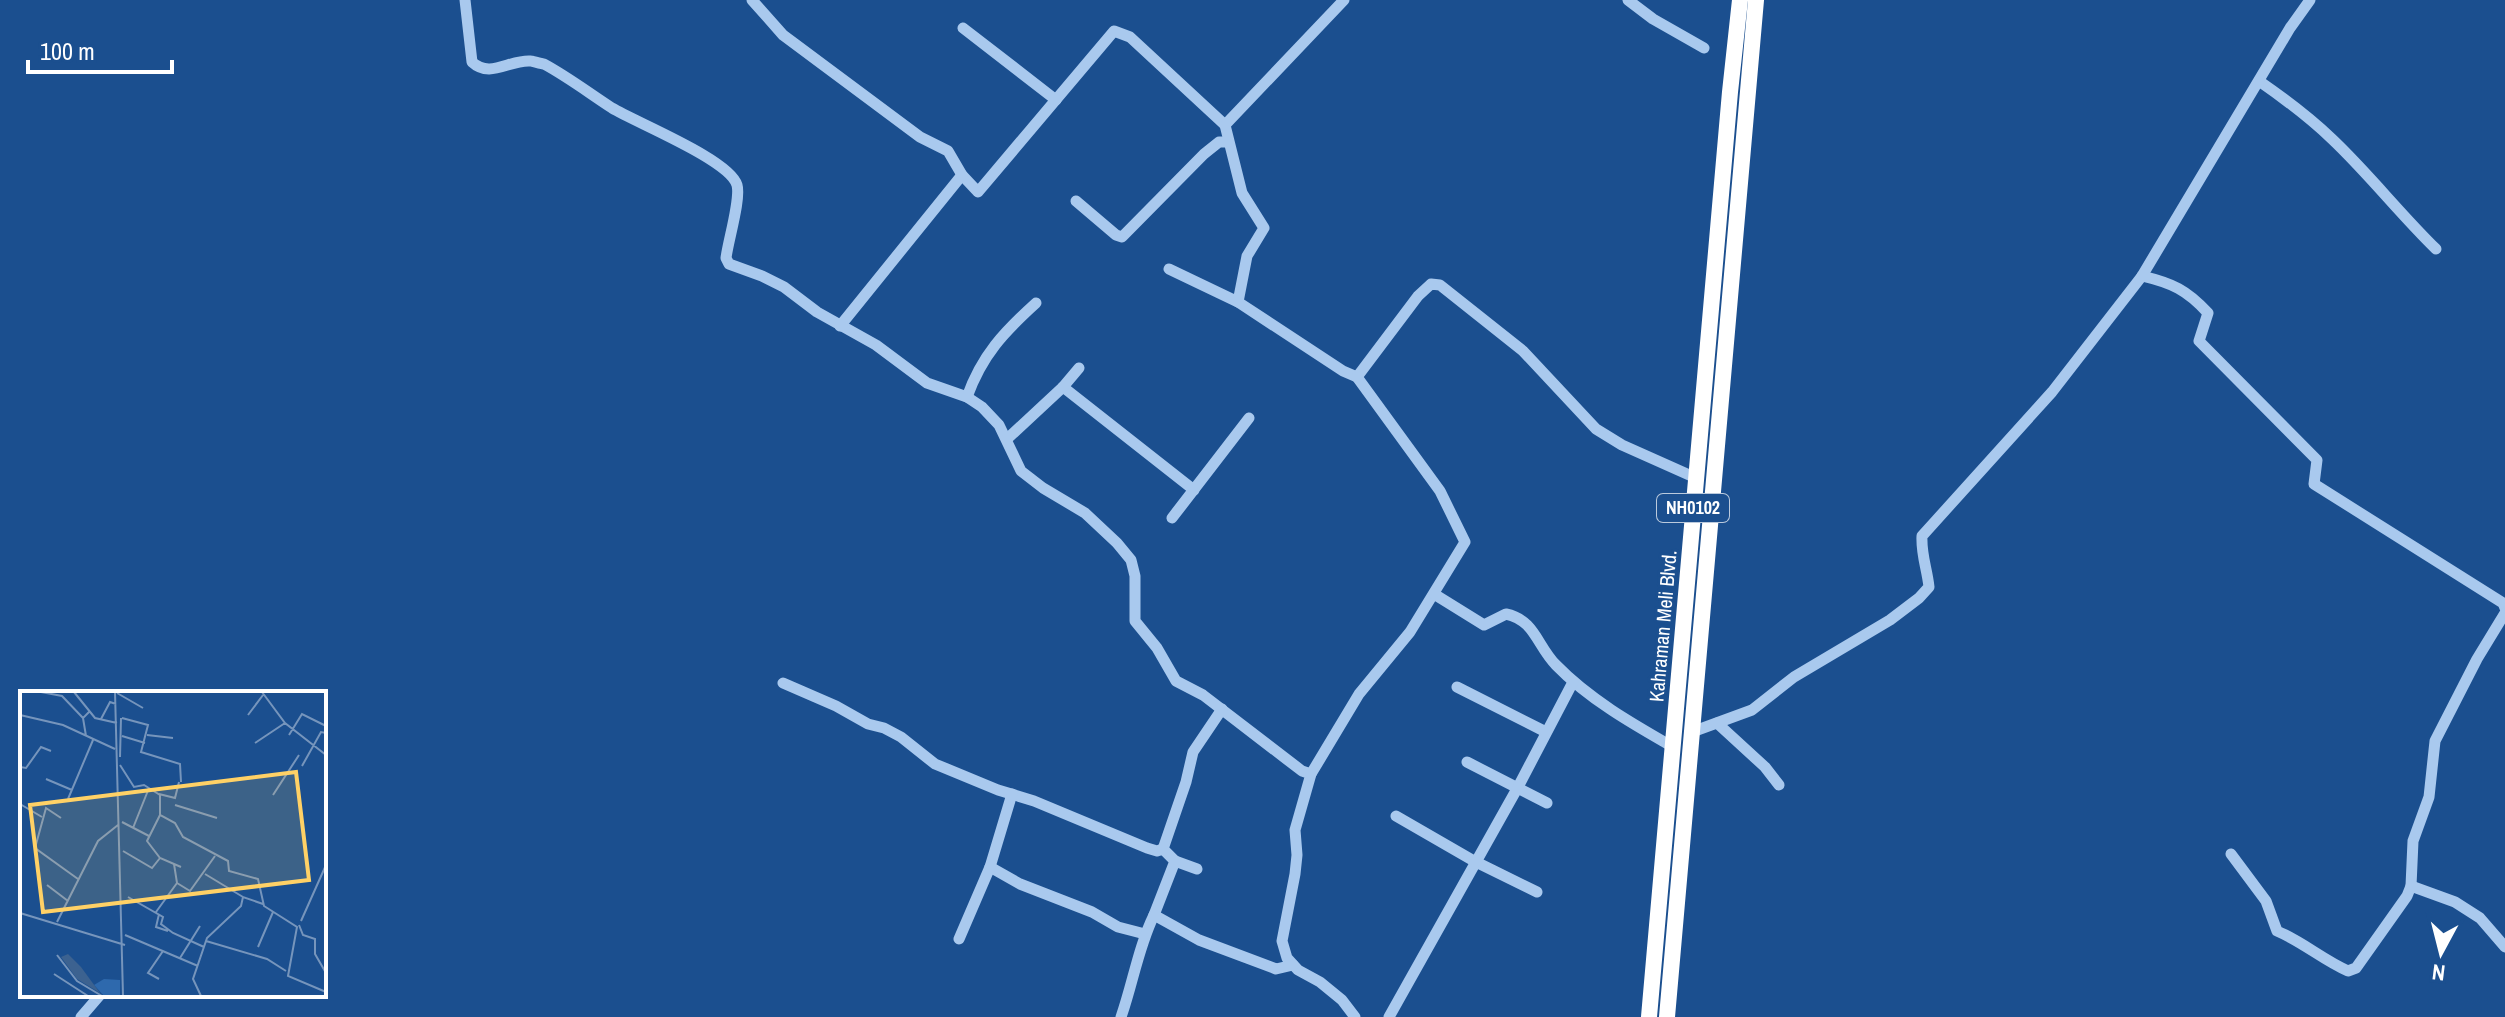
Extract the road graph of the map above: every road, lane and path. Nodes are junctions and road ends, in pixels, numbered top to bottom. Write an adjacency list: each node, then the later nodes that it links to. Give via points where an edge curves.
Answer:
1 (465, 0): 21 (street, via 472,62 477,67 544,64 730,173 738,195 729,264 784,287)
2 (752, 0): 14 (street, via 783,35 910,130 948,151)
3 (1344, 0): 12 (street)
4 (1628, 0): 9 (street)
5 (1740, 0): 28 (highway, Kahraman Meli Blvd. / NH0102)
6 (1756, 0): 39 (highway, Kahraman Meli Blvd. / NH0102)
7 (2310, 0): 10 (street)
8 (963, 28): 11 (street)
9 (1704, 48)
10 (2259, 81): 16 (street, via 2334,141); 18 (street)
11 (1056, 100): 12 (street, via 1114,31 1130,37); 14 (street, via 978,192)
12 (1225, 125): 13 (street)
13 (1228, 142): 15 (street, via 1219,142 1204,154 1122,237); 19 (street, via 1242,193 1264,228 1247,256)
14 (962, 175): 21 (street)
15 (1076, 201)
16 (2436, 249)
17 (1169, 269): 19 (street)
18 (2142, 276): 32 (street, via 2170,282 2208,313 2199,341 2317,460 2314,484 2503,603); 37 (street, via 2052,392 1922,536 1929,587 1919,598 1794,677 1752,710)
19 (1238, 302): 23 (street)
20 (1036, 303): 25 (street, via 977,370)
21 (840, 326): 25 (street, via 927,383)
22 (1079, 368): 24 (street)
23 (1357, 377): 28 (street, via 1418,296 1431,284 1440,285 1523,351 1596,429); 31 (street, via 1440,491 1465,542)
24 (1063, 387): 27 (street); 29 (street)
25 (967, 397): 27 (street)
26 (1249, 418): 29 (street)
27 (1007, 439): 36 (street, via 1021,471 1085,513 1131,560 1135,621 1176,681)
28 (1696, 478): 40 (highway, Kahraman Meli Blvd. / NH0102)
29 (1194, 490): 30 (street)
30 (1172, 518)
31 (1434, 594): 33 (street, via 1484,625 1506,614 1527,622 1548,657); 42 (street, via 1359,694)
32 (2505, 610): 54 (street, via 2435,741 2429,797 2413,841)
33 (1573, 682): 38 (street); 40 (street)
34 (783, 683): 45 (street, via 892,733 935,764)
35 (1457, 687): 38 (street)
36 (1222, 709): 42 (street); 48 (street, via 1193,752)
37 (1717, 723): 39 (street); 43 (street)
38 (1546, 732): 44 (street)
39 (1692, 732): 67 (highway, Kahraman Meli Blvd. / NH0102)
40 (1673, 747): 66 (highway, Kahraman Meli Blvd. / NH0102)
41 (1467, 762): 44 (street)
42 (1311, 774): 60 (street, via 1295,830 1295,874 1282,941)
43 (1779, 785)
44 (1518, 787): 46 (street); 51 (street)
45 (1012, 794): 48 (street, via 1147,848); 52 (street)
46 (1547, 803)
47 (1396, 816): 51 (street)
48 (1163, 849): 50 (street)
49 (2231, 854): 54 (street, via 2266,901 2277,931 2348,971 2356,968)
50 (1175, 861): 53 (street); 56 (street)
51 (1474, 861): 55 (street); 65 (street)
52 (990, 867): 57 (street, via 1118,927); 58 (street)
53 (1197, 869)
54 (2411, 886): 59 (street, via 2480,918)
55 (1537, 892)
56 (1154, 915): 57 (street); 60 (street, via 1199,940 1276,969)
57 (1145, 934): 63 (street)
58 (959, 939)
59 (2505, 947)
60 (1293, 965): 64 (street, via 1342,1000)
61 (98, 997): 62 (street)
62 (81, 1017)
63 (1121, 1017)
64 (1355, 1017)
65 (1389, 1017)
66 (1649, 1017)
67 (1667, 1017)

